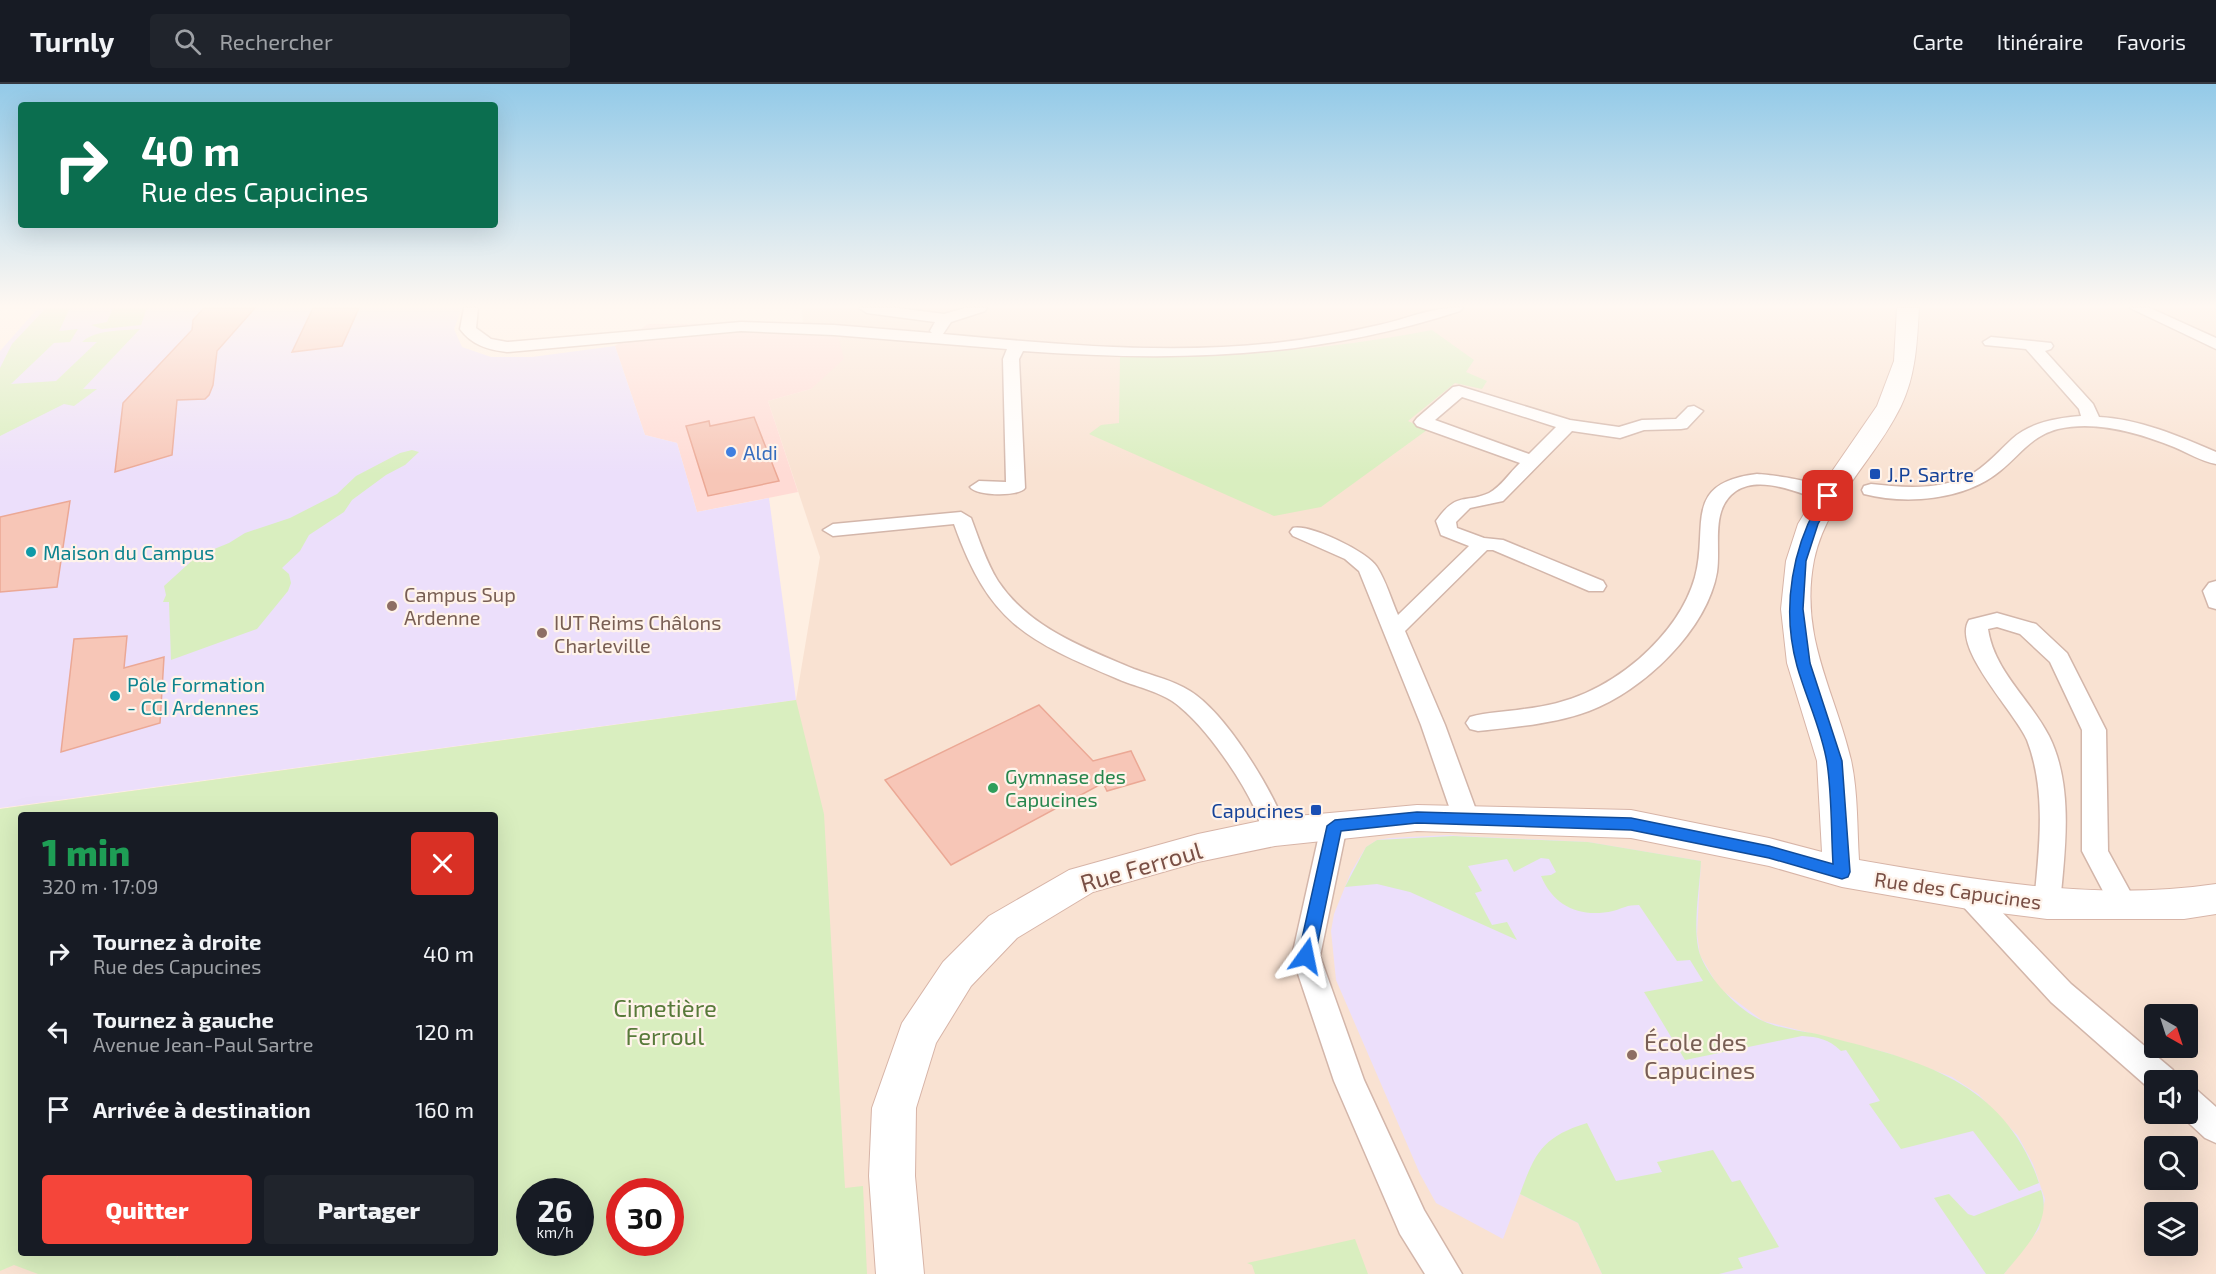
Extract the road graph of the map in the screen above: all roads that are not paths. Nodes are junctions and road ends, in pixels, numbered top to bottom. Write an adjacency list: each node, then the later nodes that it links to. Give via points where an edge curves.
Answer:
1 (1011, 364): 9 (street, via 1016,488)
2 (1904, 364): 11 (street, via 1889,406)
3 (2047, 364): 5 (street, via 2087,408)
4 (1694, 411): 6 (street, via 1681,424 1642,425 1620,433)
5 (2092, 422): 7 (street, via 2157,436); 10 (street, via 2053,424 2032,432 1992,469 1969,484 1932,493)
6 (1568, 425): 8 (street); 8 (street, via 1459,391 1423,422)
7 (2216, 459)
8 (1532, 461): 14 (street, via 1496,497 1464,503 1446,521 1448,531)
9 (979, 487)
10 (1871, 490)
11 (1828, 496): 19 (street, via 1783,482 1761,480 1742,482 1721,493 1711,508 1706,572 1698,602 1674,637 1639,670 1594,700 1544,714); 23 (street, via 1812,524 1800,561 1796,609 1803,663 1834,761)
12 (833, 530): 22 (street, via 961,518 971,548 999,601 1016,619 1046,639 1186,699 1209,722 1266,807)
13 (1300, 532): 18 (street, via 1352,555 1368,568)
14 (1482, 544): 15 (street, via 1496,544); 18 (street, via 1400,625)
15 (1596, 586)
16 (2216, 588): 17 (street)
17 (2216, 602)
18 (1393, 627): 20 (street)
19 (1478, 723)
20 (1466, 818): 21 (street, Rue des Capucines); 23 (street, Rue des Capucines, via 1631,824 1769,852)
21 (1335, 826): 22 (street, Rue des Capucines); 32 (street, via 1306,956 1349,1081 1412,1222)
22 (1275, 832): 31 (street, Rue Ferroul, via 1198,848 1082,880 1003,927 957,974 917,1036 894,1108 892,1176)
23 (1842, 872): 24 (street, Rue des Capucines)
24 (1968, 894): 26 (street, Rue des Capucines); 28 (street, via 2061,993)
25 (2216, 899): 27 (street, Rue des Capucines, via 2184,904)
26 (2047, 904): 27 (street, Rue des Capucines); 27 (street, via 2052,789 2038,738 1980,650 1977,625 1997,620 2028,629 2060,658 2094,730 2095,851)
27 (2124, 904)
28 (2150, 1070)
29 (2198, 1111): 30 (street)
30 (2216, 1128)
31 (900, 1274)
32 (1445, 1274)

